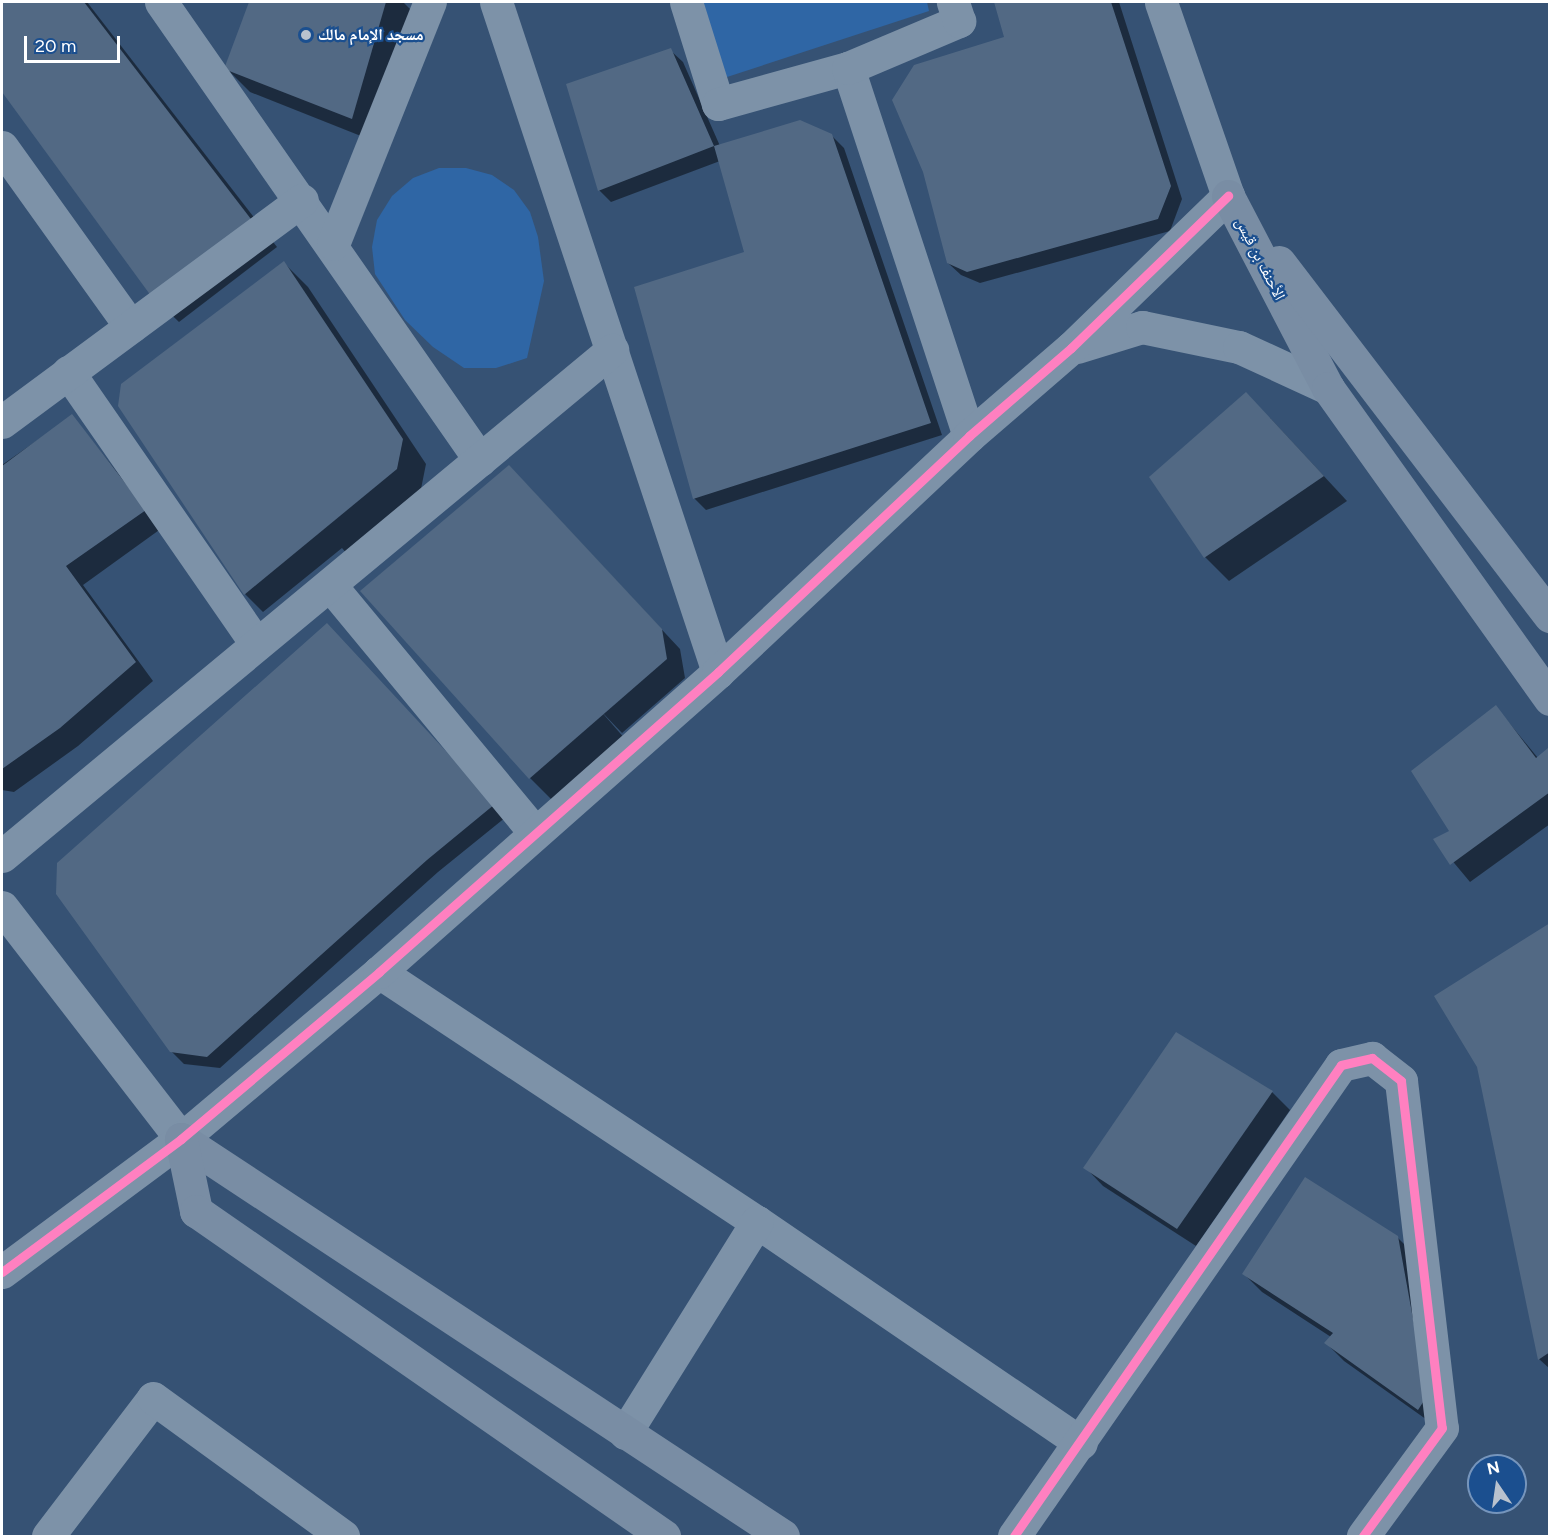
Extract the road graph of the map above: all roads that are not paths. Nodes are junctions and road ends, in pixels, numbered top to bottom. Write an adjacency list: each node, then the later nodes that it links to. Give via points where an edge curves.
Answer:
1 (161, 2): 10 (street)
2 (430, 2): 11 (street)
3 (496, 2): 14 (street)
4 (686, 2): 7 (street, via 718,104)
5 (953, 2): 7 (street, via 959,21)
6 (1161, 2): 9 (street)
7 (848, 68): 18 (street)
8 (2, 147): 12 (street)
9 (1228, 196): 13 (street); 16 (street, الأحنف بن قيس); 21 (street, الأحنف بن قيس)
10 (302, 200): 11 (street); 12 (street)
11 (333, 244): 19 (street)
12 (131, 327): 15 (street)
13 (1071, 348): 16 (street, via 1142,327 1239,346); 18 (street)
14 (612, 350): 19 (street); 23 (street)
15 (68, 372): 17 (street); 22 (street)
16 (1328, 388): 24 (street, الأحنف بن قيس)
17 (2, 422)
18 (969, 436): 23 (street)
19 (480, 459): 20 (street)
20 (330, 585): 22 (street); 25 (street)
21 (1550, 616)
22 (256, 644): 26 (street)
23 (718, 672): 25 (street)
24 (1550, 699)
25 (534, 832): 28 (street)
26 (2, 856)
27 (2, 907): 29 (street)
28 (379, 972): 29 (street); 30 (street)
29 (181, 1138): 31 (street); 32 (street); 36 (street, via 196,1211)
30 (757, 1222): 32 (street); 33 (street)
31 (2, 1272)
32 (625, 1433): 37 (street)
33 (1081, 1443): 38 (street); 39 (street, via 1341,1065 1372,1058 1401,1081 1442,1428)
34 (48, 1536): 35 (street, via 153,1398)
35 (343, 1536)
36 (664, 1536)
37 (783, 1536)
38 (1014, 1536)
39 (1363, 1536)

